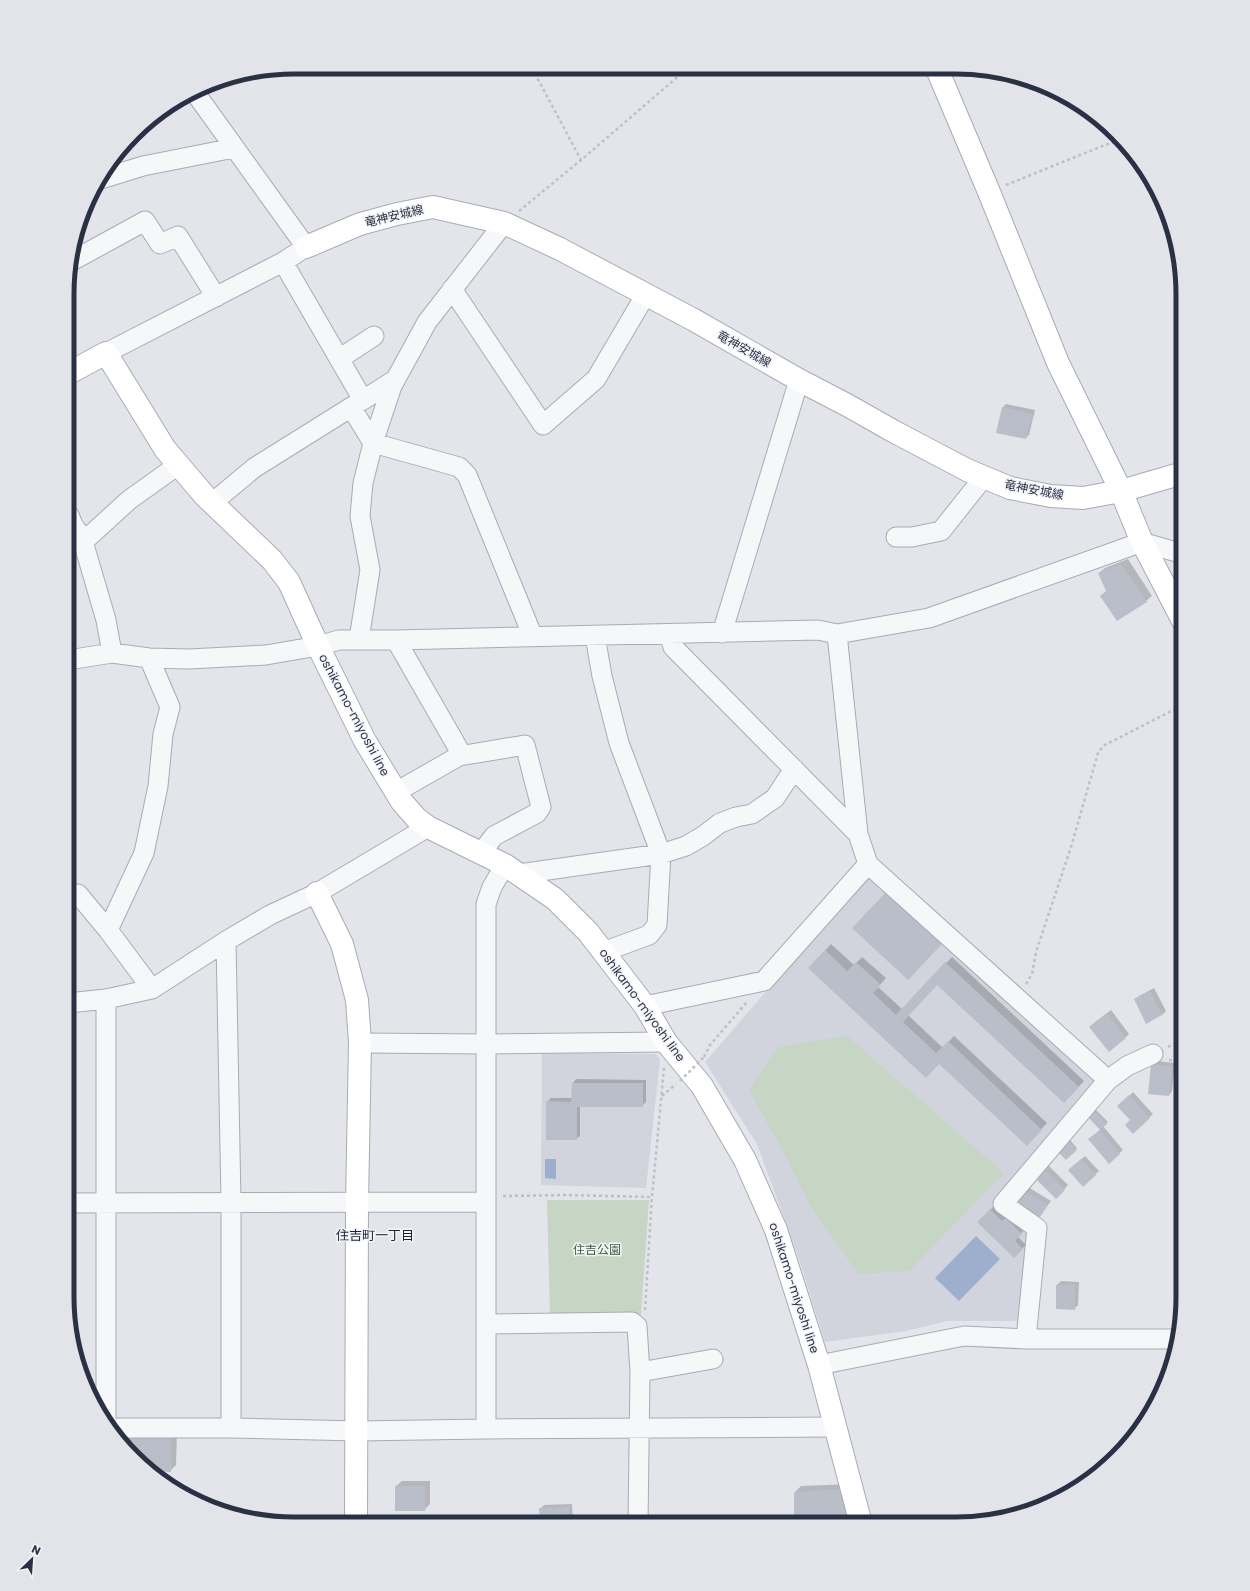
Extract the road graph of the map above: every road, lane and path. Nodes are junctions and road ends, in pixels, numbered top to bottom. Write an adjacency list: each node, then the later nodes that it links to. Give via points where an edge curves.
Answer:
1 (535, 74): 7 (path)
2 (681, 74): 7 (path)
3 (939, 74): 9 (street)
4 (198, 97): 6 (street)
5 (1114, 142): 9 (path)
6 (234, 148): 8 (street, via 143,166); 11 (street)
7 (581, 160): 10 (path)
8 (108, 177)
9 (989, 192): 28 (street, via 1058,363)
10 (504, 224): 11 (street, 竜神安城線, via 433,207 360,224); 14 (street); 15 (street, 竜神安城線, via 560,249)
11 (306, 247): 13 (street)
12 (77, 258): 16 (street, via 145,221 160,244 178,236)
13 (283, 262): 16 (street); 19 (street)
14 (452, 289): 15 (street, via 544,425 596,379); 21 (street, via 427,322)
15 (646, 294): 22 (street, 竜神安城線)
16 (216, 297): 18 (street)
17 (374, 336): 19 (street)
18 (106, 354): 20 (street); 25 (street, oshikamo-miyoshi line, via 165,449)
19 (339, 359): 23 (street)
20 (74, 370)
21 (396, 379): 23 (street); 24 (street)
22 (799, 380): 27 (street, 竜神安城線, via 893,432); 36 (street)
23 (357, 404): 24 (street); 29 (street, via 254,468)
24 (373, 443): 40 (street, via 459,467 467,475); 41 (street, via 363,483 360,516 370,570)
25 (178, 465): 29 (street, oshikamo-miyoshi line); 32 (street, via 130,500)
26 (1176, 475): 28 (street, 竜神安城線)
27 (984, 477): 28 (street, 竜神安城線, via 1010,488 1051,496 1083,498); 31 (street, via 941,531 912,537)
28 (1121, 491): 33 (street)
29 (212, 502): 43 (street, oshikamo-miyoshi line, via 272,560 289,582)
30 (74, 527): 32 (street)
31 (896, 537)
32 (83, 542): 44 (street, via 106,620)
33 (1142, 542): 34 (street); 35 (street); 37 (street, via 929,618)
34 (1176, 552)
35 (1176, 608)
36 (722, 633): 37 (street, via 818,630); 38 (street)
37 (837, 634): 52 (street)
38 (669, 635): 39 (street); 49 (street, via 673,647)
39 (595, 636): 40 (street); 54 (street, via 619,743)
40 (533, 637): 42 (street)
41 (359, 639): 42 (street); 43 (street, via 339,640)
42 (396, 640): 48 (street)
43 (318, 646): 45 (street, via 266,655 189,659); 50 (street, oshikamo-miyoshi line, via 365,740)
44 (112, 653): 45 (street); 46 (street)
45 (149, 658): 59 (street, via 170,707 163,734 158,786 144,853)
46 (74, 659)
47 (1176, 709): 64 (path, via 1103,746 1098,753 1071,847 1036,952 1032,974 1026,986)
48 (462, 755): 50 (street); 53 (street, via 525,745 541,807 537,813 494,836)
49 (794, 769): 52 (street); 54 (street, via 775,798 752,814 720,823 686,846)
50 (396, 792): 51 (street, oshikamo-miyoshi line, via 417,819)
51 (428, 827): 53 (street, oshikamo-miyoshi line); 57 (street)
52 (858, 834): 55 (street)
53 (481, 853): 56 (street, oshikamo-miyoshi line)
54 (661, 854): 56 (street); 61 (street, via 657,925 649,935)
55 (868, 864): 62 (street); 64 (street)
56 (512, 869): 61 (street, oshikamo-miyoshi line, via 556,899); 70 (street, via 492,887 486,904)
57 (317, 893): 60 (street); 69 (street, via 342,944 357,1000)
58 (78, 894): 59 (street)
59 (108, 930): 63 (street)
60 (226, 941): 63 (street); 75 (street)
61 (604, 952): 67 (street, oshikamo-miyoshi line)
62 (764, 981): 67 (street); 73 (path, bridge, via 710,1045 704,1057)
63 (152, 989): 65 (street)
64 (1015, 996): 72 (street)
65 (106, 999): 66 (street); 77 (street)
66 (74, 1002)
67 (645, 1006): 68 (street, oshikamo-miyoshi line)
68 (666, 1042): 70 (street); 73 (path); 85 (street, oshikamo-miyoshi line, via 702,1086 745,1160 776,1230)
69 (360, 1043): 70 (street); 79 (street)
70 (486, 1044): 78 (street)
71 (1153, 1054): 72 (street, via 1127,1066)
72 (1108, 1080): 83 (street, via 1003,1204 1037,1228)
73 (661, 1096): 74 (path)
74 (652, 1197): 78 (path, via 502,1196); 81 (path, via 645,1311)
75 (231, 1201): 77 (street); 79 (street); 90 (street)
76 (74, 1202): 77 (street)
77 (105, 1202): 87 (street)
78 (485, 1202): 79 (street); 80 (street)
79 (357, 1203): 93 (street)
80 (486, 1324): 81 (street, via 632,1322); 92 (street)
81 (637, 1326): 86 (street)
82 (1172, 1338): 83 (street)
83 (1026, 1339): 85 (street, via 964,1336)
84 (713, 1359): 86 (street)
85 (819, 1365): 88 (street, oshikamo-miyoshi line)
86 (640, 1372): 91 (street)
87 (106, 1410)
88 (836, 1427): 91 (street); 96 (street, oshikamo-miyoshi line)
89 (118, 1428): 90 (street)
90 (231, 1428): 93 (street)
91 (639, 1428): 92 (street); 95 (street)
92 (486, 1429): 93 (street)
93 (357, 1431): 94 (street)
94 (356, 1517)
95 (638, 1517)
96 (859, 1517)

